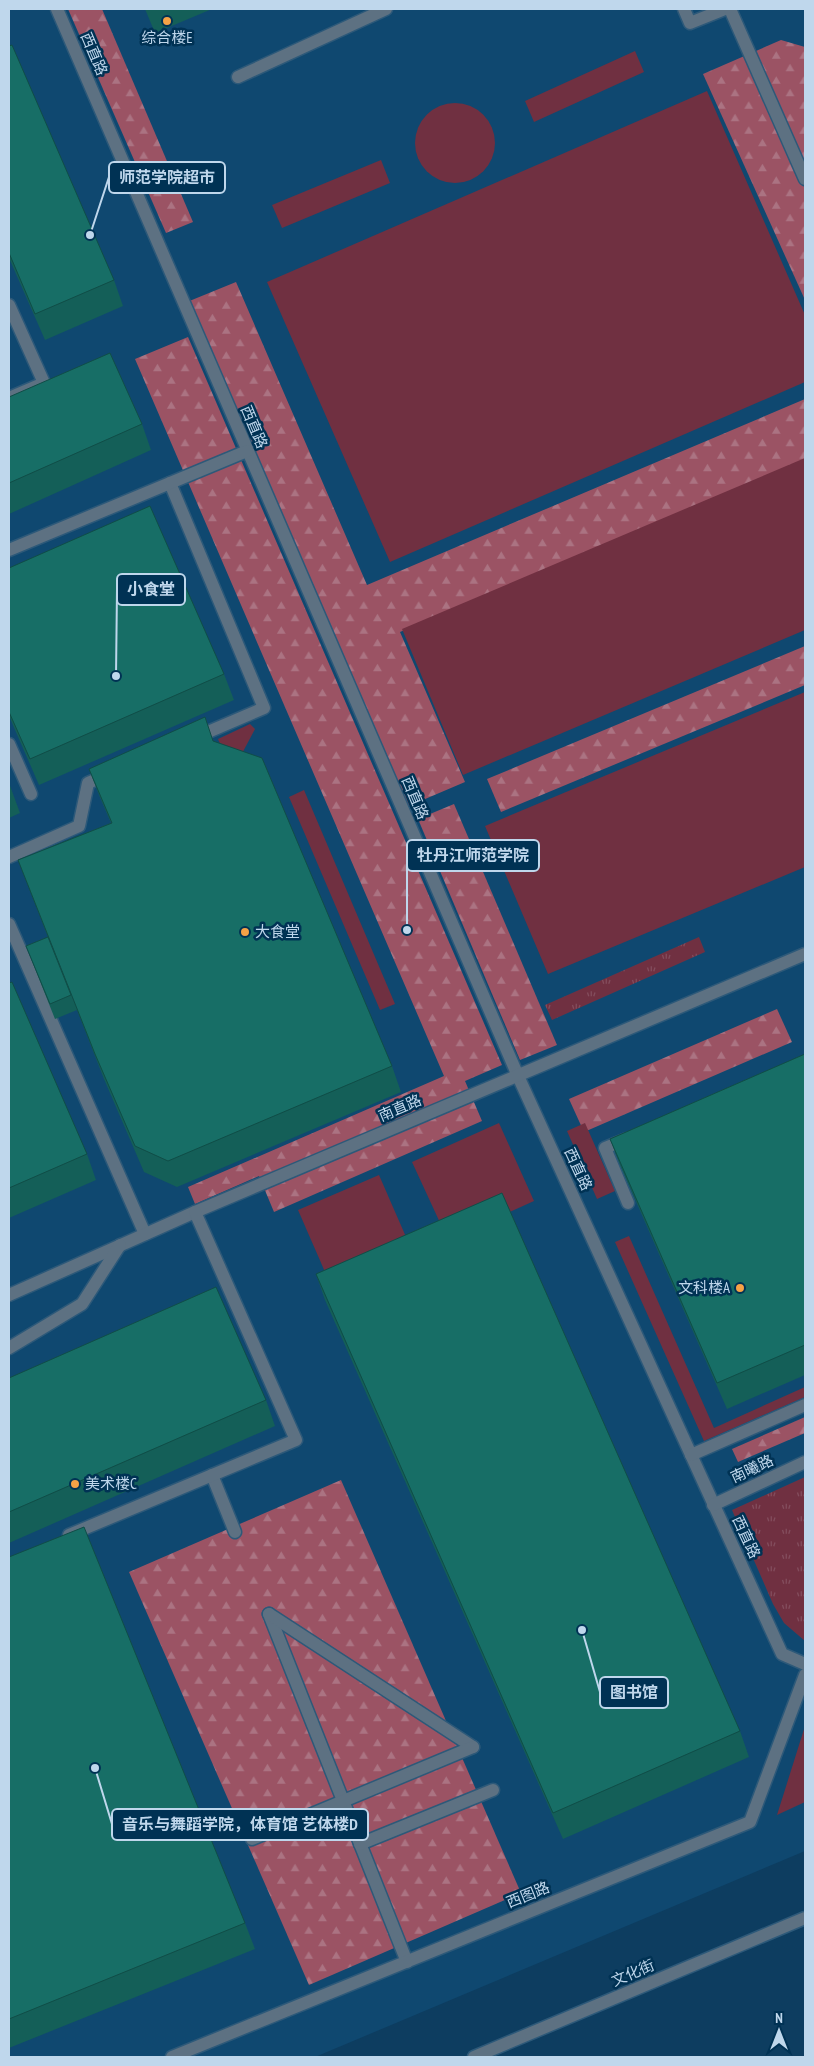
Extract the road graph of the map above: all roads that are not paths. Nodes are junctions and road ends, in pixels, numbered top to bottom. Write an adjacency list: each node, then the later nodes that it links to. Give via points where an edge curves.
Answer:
1 (57, 9): 10 (street, 西直路)
2 (386, 9): 6 (street)
3 (684, 9): 4 (street, via 690,23)
4 (725, 9)
5 (730, 9): 7 (street)
6 (238, 77)
7 (805, 179)
8 (9, 305): 9 (street, via 44,383)
9 (9, 398)
10 (247, 451): 11 (street); 20 (street, 西直路)
11 (170, 483): 12 (street); 13 (street, via 264,708)
12 (9, 550)
13 (186, 741)
14 (9, 744): 16 (street)
15 (124, 768): 17 (street, via 88,783 79,826)
16 (31, 794)
17 (9, 857)
18 (9, 924): 24 (street)
19 (805, 954): 20 (street, 南直路)
20 (518, 1076): 23 (street, 南直路); 29 (street, 西直路)
21 (641, 1132): 22 (street, via 605,1148)
22 (628, 1203)
23 (195, 1212): 24 (street, 南直路); 31 (street, via 296,1440)
24 (145, 1234): 25 (street, 南直路)
25 (120, 1245): 26 (street, 南直路); 27 (street, via 82,1304)
26 (9, 1295)
27 (9, 1348)
28 (805, 1405): 29 (street)
29 (691, 1455): 32 (street, 西直路)
30 (805, 1462): 32 (street, 南曦路)
31 (212, 1475): 33 (street); 34 (street)
32 (713, 1505): 35 (street, 西直路, via 782,1654)
33 (235, 1532)
34 (60, 1538)
35 (805, 1664)
36 (805, 1674): 42 (street, 西图路, via 750,1822)
37 (492, 1790): 40 (street)
38 (343, 1801): 38 (street, via 473,1747 269,1614 287,1658); 39 (street); 40 (street)
39 (252, 1839)
40 (360, 1844): 42 (street)
41 (805, 1918): 44 (street, 文化街)
42 (407, 1962): 43 (street, 西图路)
43 (172, 2057)
44 (474, 2057)

